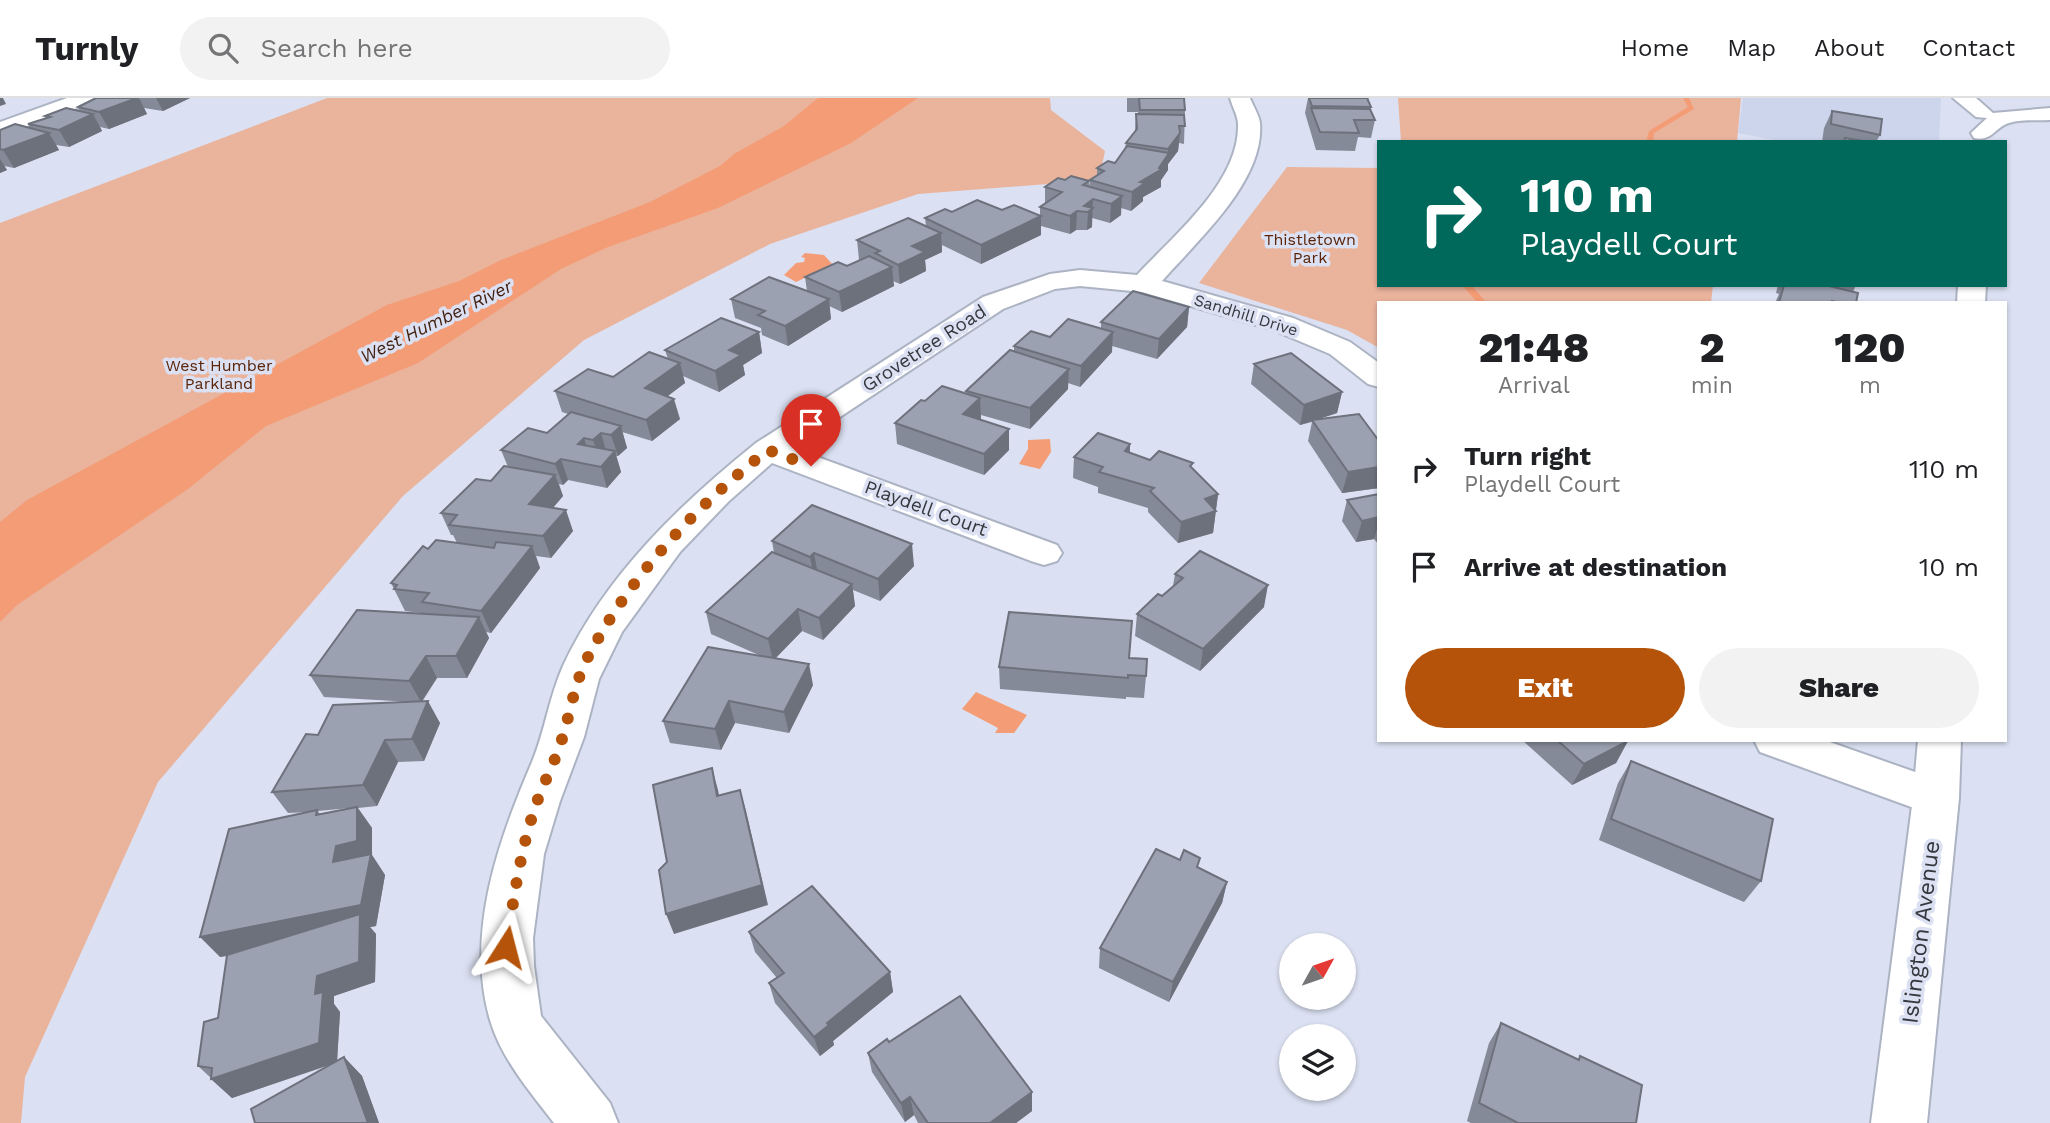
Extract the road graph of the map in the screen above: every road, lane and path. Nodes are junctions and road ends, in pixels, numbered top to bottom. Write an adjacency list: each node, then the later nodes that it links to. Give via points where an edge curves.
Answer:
1 (87, 98): 6 (street)
2 (1240, 98): 8 (street, via 1249,123 1243,163 1222,197)
3 (1963, 98): 7 (street)
4 (2012, 98): 7 (street, via 2012,105)
5 (2050, 114): 7 (street, via 2002,117)
6 (0, 129)
7 (1982, 129)
8 (1144, 284): 9 (street, Sandhill Drive, via 1299,330 1340,348); 10 (street, Grovetree Road, via 1080,278 1051,282 993,303)
9 (1377, 376)
10 (768, 450): 11 (street, Playdell Court); 15 (street, Grovetree Road, via 676,533 645,570 587,658 560,747 536,803 519,867 506,947 516,1023)
11 (1044, 553)
12 (1782, 742): 14 (street)
13 (1940, 742): 14 (street, Islington Avenue)
14 (1936, 798): 16 (street, Islington Avenue)
15 (590, 1123)
16 (1899, 1123)

